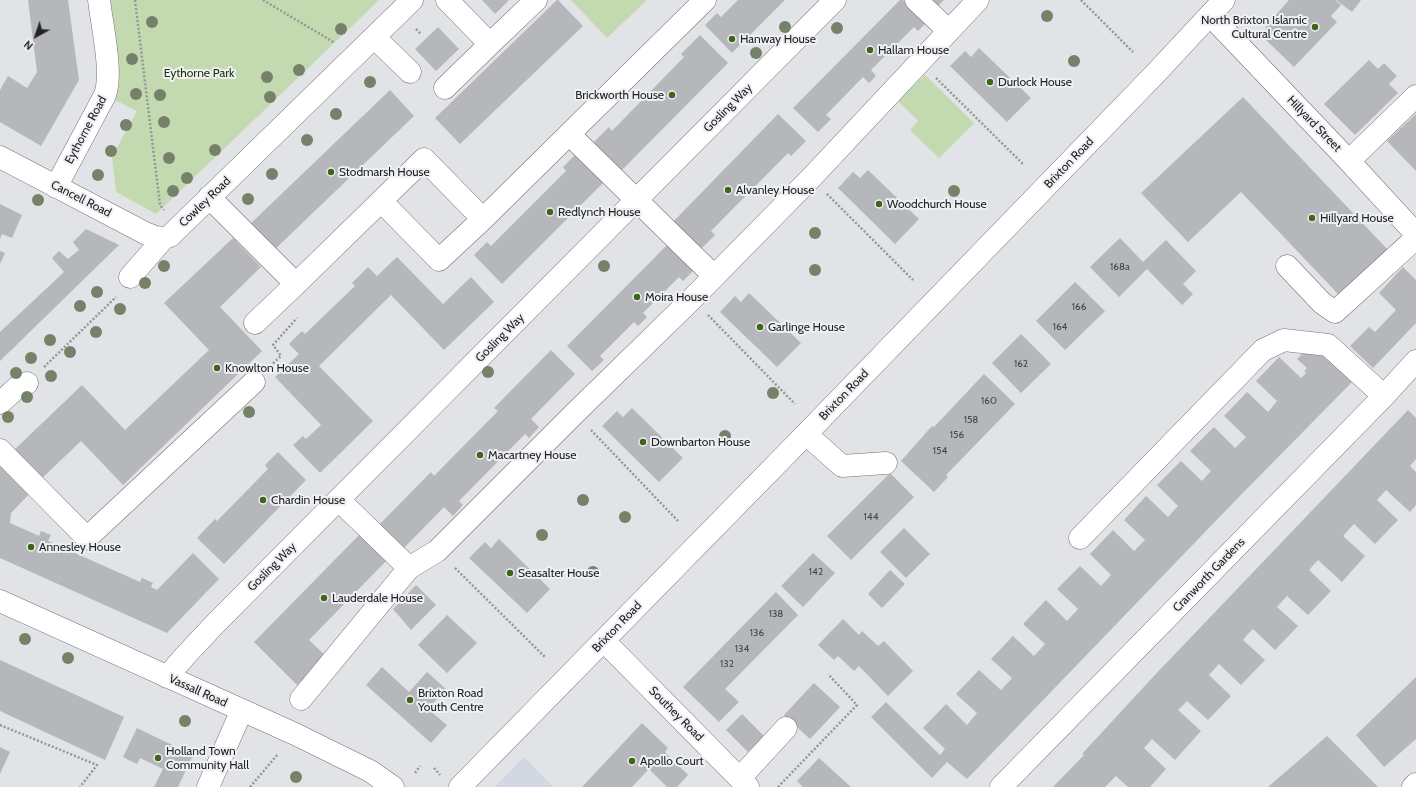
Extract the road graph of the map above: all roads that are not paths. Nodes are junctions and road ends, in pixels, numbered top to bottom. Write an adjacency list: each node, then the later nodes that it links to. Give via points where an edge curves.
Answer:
1 (99, 0): 19 (main road, Eythorne Road, via 108,66 108,88)
2 (412, 0): 11 (main road, Cowley Road)
3 (447, 0): 12 (main road)
4 (536, 0): 12 (main road)
5 (705, 0): 16 (main road)
6 (836, 0): 21 (main road, Gosling Way)
7 (916, 0): 10 (main road)
8 (978, 0): 10 (main road)
9 (1217, 8): 18 (main road, Hillyard Street); 37 (main road, Brixton Road)
10 (949, 31): 28 (main road, via 811,178)
11 (374, 37): 13 (main road); 20 (main road, Cowley Road)
12 (490, 44): 14 (main road)
13 (410, 72)
14 (445, 88)
15 (1416, 96): 18 (main road)
16 (570, 134): 21 (main road); 23 (main road)
17 (0, 157): 19 (main road, Cancell Road)
18 (1349, 161): 24 (main road, Hillyard Street)
19 (56, 187): 25 (main road, Cancell Road, via 155,237)
20 (209, 197): 25 (main road, Cowley Road, via 170,236); 30 (main road)
21 (636, 200): 28 (main road); 40 (main road, Gosling Way)
22 (381, 201): 23 (main road, via 439,260); 23 (main road, via 424,159); 30 (main road)
23 (484, 219)
24 (1416, 234)
25 (164, 238): 29 (main road, Cowley Road)
26 (1416, 238): 27 (main road, via 1335,312 1322,303)
27 (1287, 266)
28 (714, 276): 42 (main road, via 437,551)
29 (130, 277)
30 (296, 284): 31 (main road)
31 (255, 323)
32 (1416, 361): 35 (main road, Cranworth Gardens)
33 (254, 382): 38 (main road, via 87,538)
34 (27, 383): 36 (main road, via 20,384)
35 (1384, 396): 41 (main road, via 1328,345 1284,340 1263,350); 54 (main road, Cranworth Gardens)
36 (0, 403)
37 (806, 434): 39 (main road, via 842,466); 44 (main road, Brixton Road)
38 (0, 450)
39 (886, 463)
40 (339, 500): 42 (main road); 45 (main road, Gosling Way, via 215,624)
41 (1080, 538)
42 (409, 568): 46 (main road)
43 (0, 601): 45 (main road, Vassall Road)
44 (604, 641): 49 (main road, Southey Road); 53 (main road, Brixton Road)
45 (167, 677): 47 (main road, Vassall Road)
46 (301, 699)
47 (242, 710): 51 (main road); 52 (main road, Vassall Road, via 370,771)
48 (786, 728): 49 (main road)
49 (744, 783)
50 (1416, 784): 55 (main road)
51 (208, 787)
52 (393, 787)
53 (460, 787)
54 (1001, 787)
55 (1413, 787)

